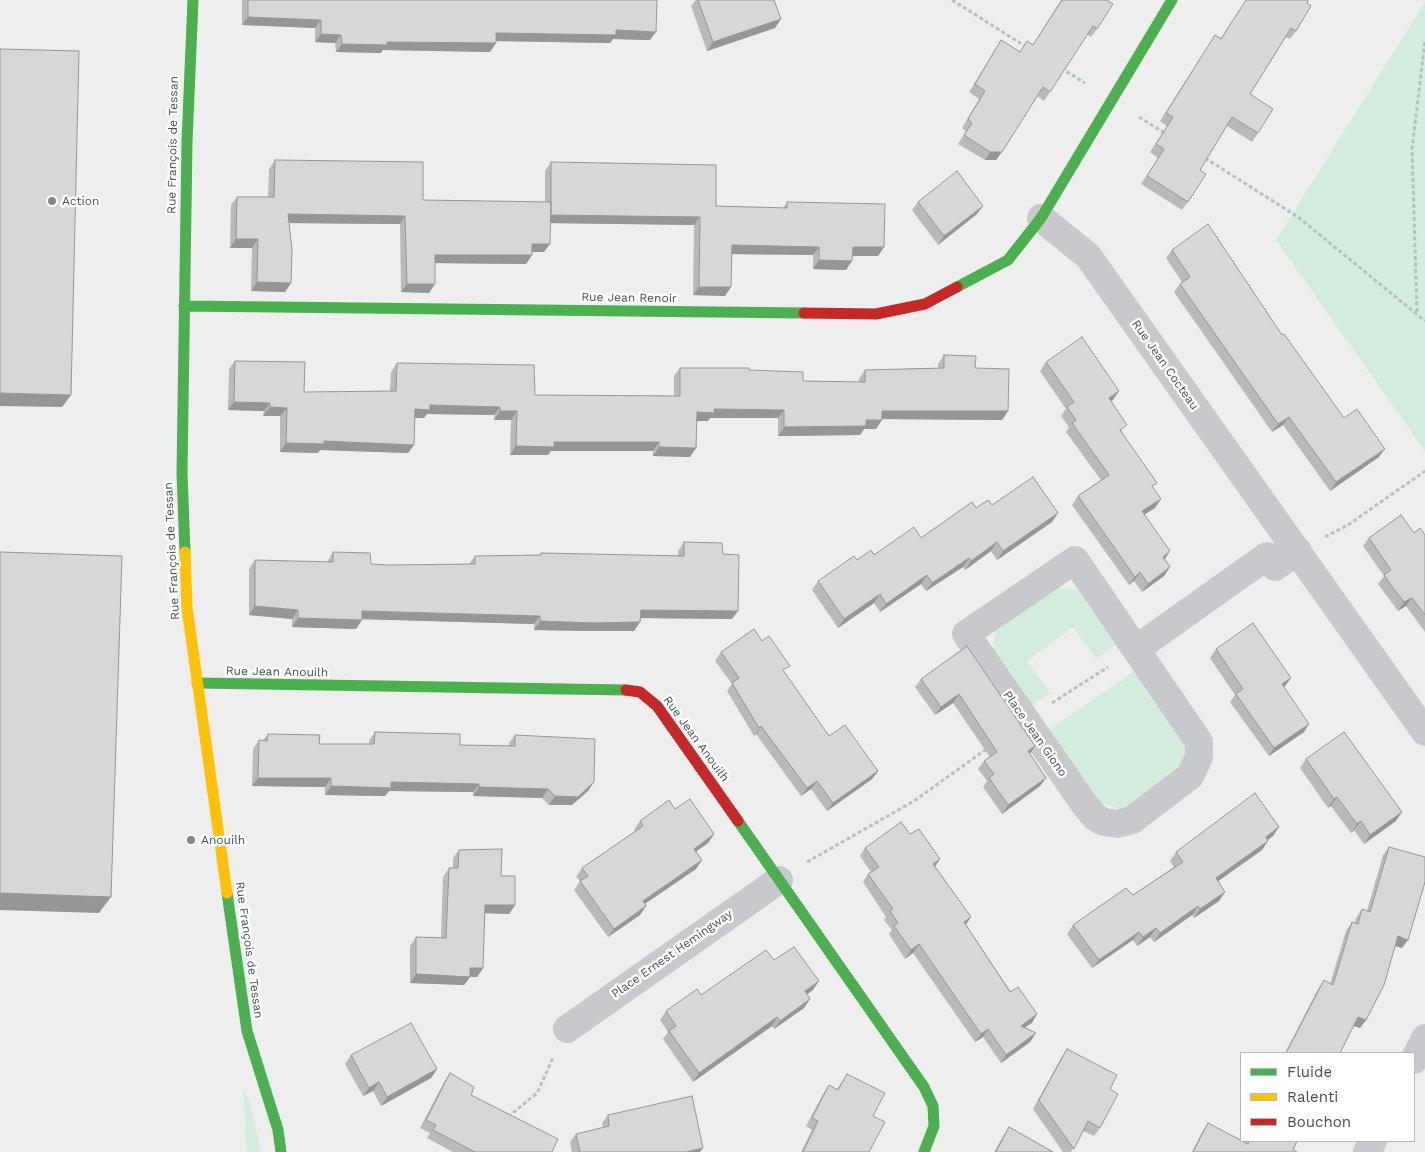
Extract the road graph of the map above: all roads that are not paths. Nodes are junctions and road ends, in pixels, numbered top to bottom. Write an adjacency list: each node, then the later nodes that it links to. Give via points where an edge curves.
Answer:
1 (193, 0): 4 (street, Rue François de Tessan)
2 (1172, 0): 3 (street)
3 (1041, 218): 4 (street, Rue Jean Renoir, via 1008,260 925,304 876,314); 5 (street, Rue Jean Cocteau, via 1088,256)
4 (184, 306): 7 (street, Rue François de Tessan, via 182,473 185,578)
5 (1298, 551): 6 (street, via 1275,567 1267,556); 8 (street, Rue Jean Cocteau)
6 (1136, 650): 6 (street, Place Jean Giono, via 1193,731 1199,742 1200,757 1190,776 1132,820 1117,824 1104,822 1084,805 966,634 1075,560)
7 (197, 683): 9 (street, Rue Jean Anouilh, via 616,688 640,692 656,706); 13 (street, Rue François de Tessan, via 247,1031 278,1130)
8 (1425, 732)
9 (778, 880): 10 (street, Place Ernest Hemingway); 14 (street, Rue Jean Anouilh, via 924,1087 933,1106 934,1126)
10 (567, 1029)
11 (1425, 1038): 12 (street)
12 (1415, 1058)
13 (281, 1152)
14 (924, 1152)

